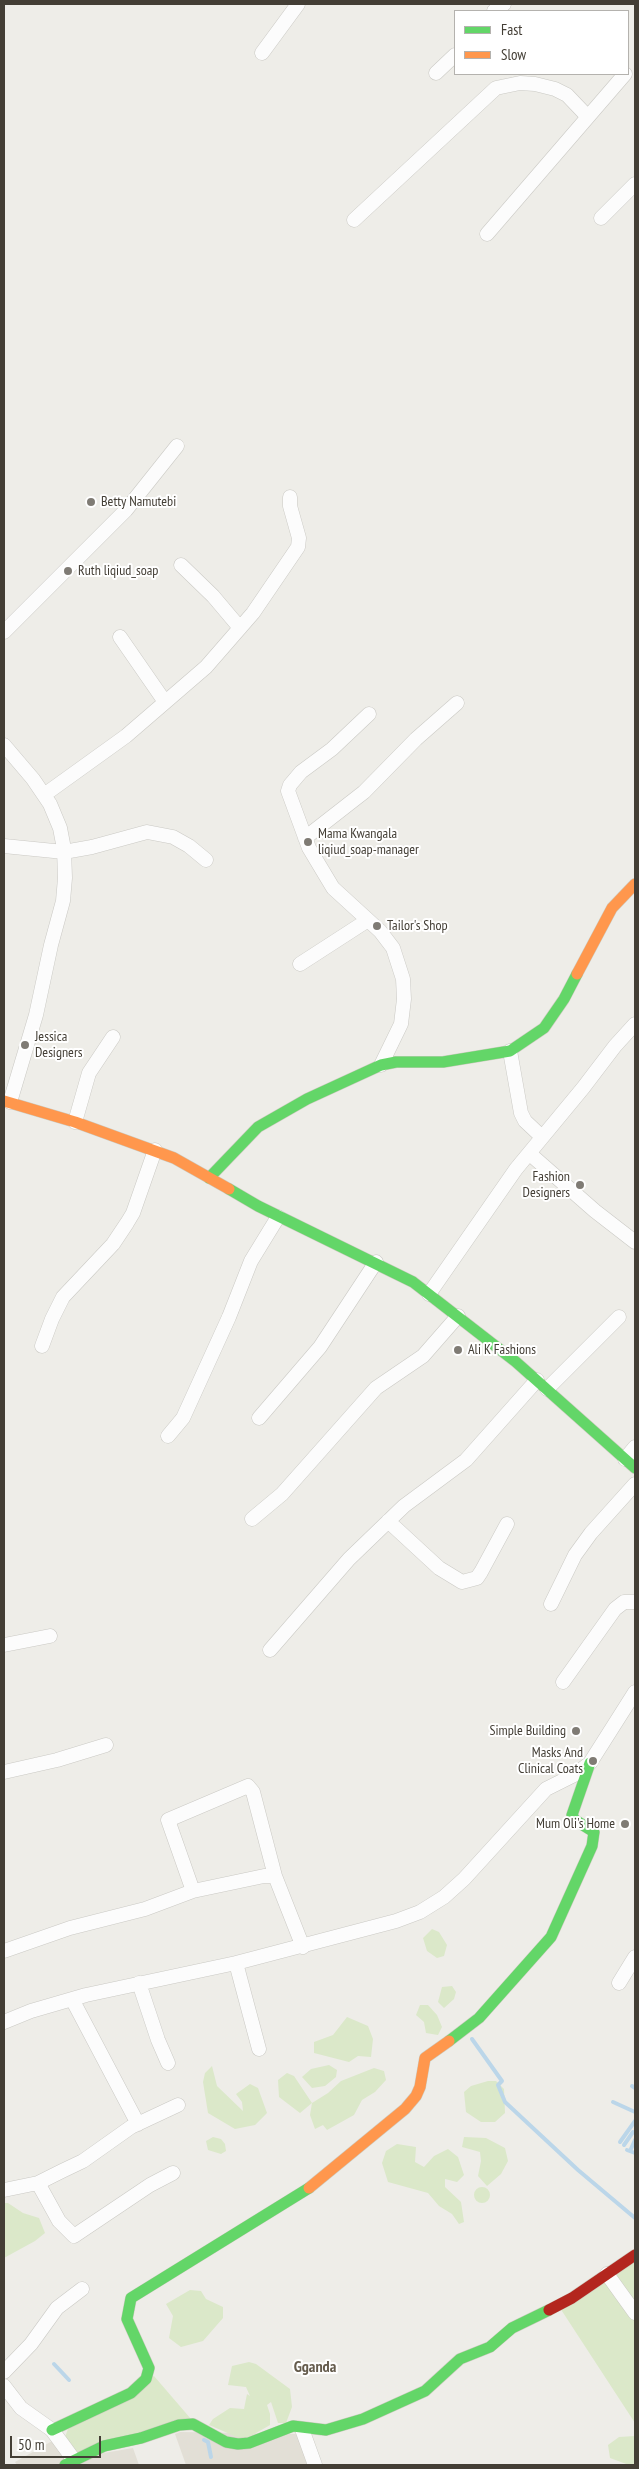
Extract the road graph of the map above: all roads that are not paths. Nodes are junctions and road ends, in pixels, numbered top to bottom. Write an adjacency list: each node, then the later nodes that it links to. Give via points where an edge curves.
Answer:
1 (298, 4): 2 (street)
2 (262, 53)
3 (454, 56): 4 (street)
4 (436, 73)
5 (623, 75): 6 (street)
6 (587, 116): 9 (street, via 567,95 556,89 520,83 496,88); 10 (street)
7 (635, 184): 8 (street)
8 (601, 218)
9 (354, 220)
10 (487, 234)
11 (177, 446): 15 (street, via 126,510)
12 (290, 497): 14 (street, via 298,547)
13 (181, 565): 14 (street)
14 (240, 628): 17 (street, via 206,667)
15 (4, 632)
16 (120, 637): 17 (street)
17 (165, 702): 21 (street, via 126,736)
18 (457, 703): 22 (street, via 364,792)
19 (369, 714): 22 (street, via 290,785 289,799)
20 (4, 745): 21 (street)
21 (44, 795): 24 (street, via 60,828)
22 (305, 838): 27 (street, via 333,888)
23 (4, 846): 24 (street)
24 (64, 852): 25 (street, via 92,848 148,832 173,837); 33 (street, via 66,878 63,901 36,1015)
25 (206, 860)
26 (635, 884): 31 (street, via 612,908 564,999 544,1028)
27 (368, 920): 28 (street); 32 (street, via 393,948 403,979 401,1024)
28 (300, 964)
29 (635, 1024): 35 (street)
30 (113, 1037): 34 (street, via 89,1073)
31 (510, 1051): 32 (street, via 443,1062); 35 (street, via 520,1113)
32 (381, 1065): 38 (street, via 258,1127)
33 (7, 1102): 34 (street)
34 (75, 1122): 36 (street)
35 (542, 1137): 37 (street)
36 (155, 1150): 38 (street); 45 (street, via 133,1213 124,1229 64,1297)
37 (530, 1154): 40 (street, via 595,1211); 42 (street, via 516,1169)
38 (209, 1178): 39 (street)
39 (278, 1217): 41 (street); 48 (street, via 251,1261 183,1418)
40 (634, 1238)
41 (376, 1262): 42 (street); 47 (street, via 320,1347)
42 (429, 1294): 43 (street)
43 (458, 1316): 46 (street); 52 (street, via 423,1356 376,1388 282,1494)
44 (619, 1317): 46 (street)
45 (42, 1346)
46 (542, 1385): 50 (street); 53 (street, via 466,1460)
47 (259, 1418)
48 (168, 1436)
49 (635, 1447): 50 (street)
50 (630, 1463)
51 (635, 1484): 56 (street, via 576,1555)
52 (252, 1519)
53 (388, 1521): 54 (street, via 439,1568 462,1582 477,1578); 59 (street, via 348,1559)
54 (507, 1524)
55 (635, 1602): 60 (street, via 624,1602 614,1609)
56 (551, 1604)
57 (50, 1636): 58 (street)
58 (4, 1644)
59 (270, 1650)
60 (563, 1682)
61 (635, 1692): 63 (street)
62 (106, 1744): 64 (street)
63 (590, 1763): 67 (street, via 546,1789 464,1879 432,1906 396,1921); 89 (street, via 572,1814 594,1832 592,1846 561,1916 539,1953 479,2018 425,2058 416,2096 350,2156 295,2199 131,2298 127,2319 148,2368 146,2379 131,2393)
64 (4, 1772)
65 (275, 1876): 66 (street); 66 (street, via 253,1792 248,1786 168,1820); 67 (street)
66 (193, 1891): 68 (street, via 145,1909 70,1928)
67 (303, 1947): 70 (street)
68 (4, 1951)
69 (635, 1957): 71 (street)
70 (236, 1963): 72 (street); 75 (street)
71 (619, 1982)
72 (139, 1983): 73 (street); 76 (street)
73 (72, 1999): 74 (street); 78 (street)
74 (4, 2022)
75 (259, 2049)
76 (168, 2064)
77 (178, 2105): 78 (street)
78 (138, 2124): 80 (street, via 83,2161)
79 (173, 2173): 80 (street, via 74,2236 60,2221)
80 (38, 2182): 81 (street)
81 (4, 2190)
82 (635, 2255): 83 (street)
83 (607, 2274): 85 (street); 88 (street, via 572,2298 512,2328 490,2348 460,2359 419,2395 345,2425 326,2430)
84 (82, 2289): 86 (street, via 57,2308 31,2344)
85 (635, 2313)
86 (4, 2372)
87 (4, 2386): 89 (street, via 21,2408)
88 (302, 2429): 90 (street, via 293,2426 238,2444 226,2442 193,2424 184,2424 104,2446); 91 (street)
89 (52, 2430): 90 (street)
90 (69, 2463)
91 (316, 2465)

